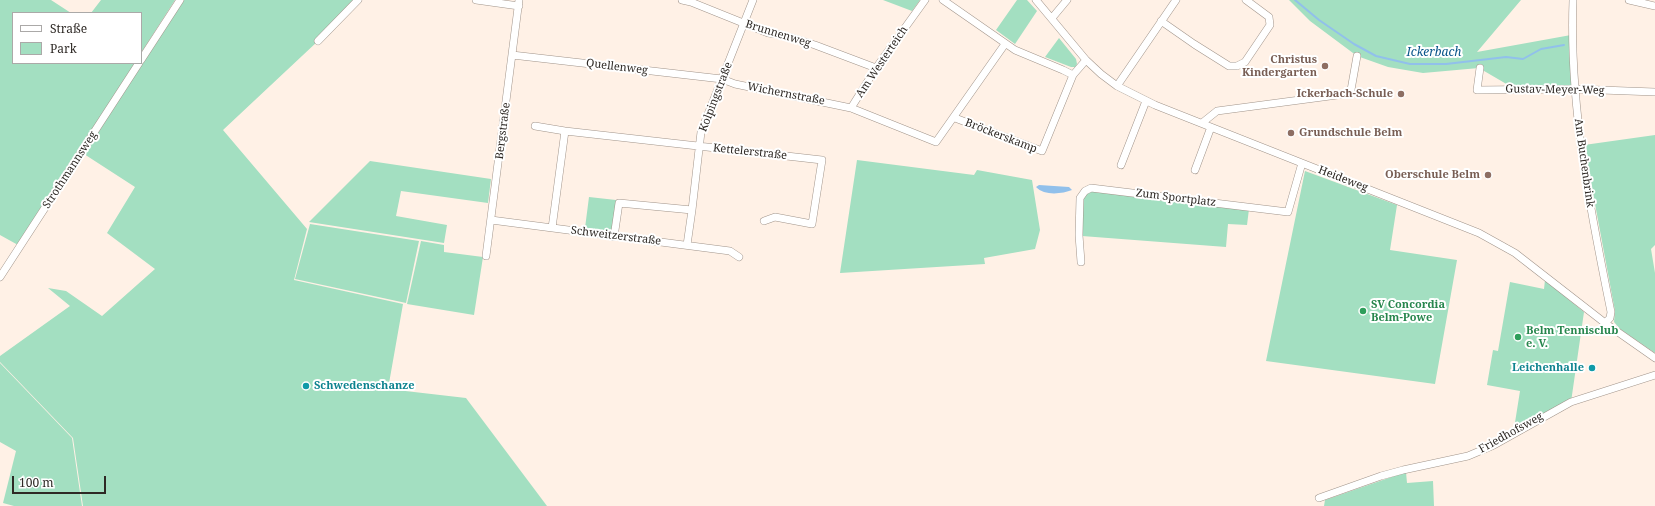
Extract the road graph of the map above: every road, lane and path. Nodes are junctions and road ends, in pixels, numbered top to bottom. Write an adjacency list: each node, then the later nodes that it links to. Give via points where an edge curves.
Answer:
1 (180, 0): 23 (street)
2 (358, 0): 19 (street)
3 (476, 0): 14 (street, Bergstraße)
4 (682, 0): 18 (street, Brunnenweg)
5 (753, 0): 18 (street, Kolpingstraße)
6 (925, 0): 26 (street, Am Westerteich)
7 (943, 0): 20 (street)
8 (1036, 0): 16 (street, Heideweg)
9 (1067, 0): 16 (street)
10 (1176, 0): 17 (street)
11 (1246, 0): 17 (street, via 1269,17 1270,25 1245,62 1237,66 1229,66)
12 (1573, 0): 31 (street, Am Buchenbrink)
13 (1629, 0): 15 (street)
14 (519, 3): 21 (street, Bergstraße)
15 (1655, 6)
16 (1052, 18): 24 (street, Heideweg)
17 (1161, 21): 30 (street)
18 (744, 24): 26 (street, Brunnenweg, via 815,45); 29 (street, Kolpingstraße)
19 (318, 41)
20 (1005, 44): 28 (street); 35 (street, Am Westerteich)
21 (512, 55): 29 (street, Quellenweg); 45 (street, Bergstraße)
22 (1357, 56): 36 (street, via 1351,90 1345,94 1217,111)
23 (142, 58)
24 (1086, 60): 28 (street, Bröckerskamp); 30 (street, Heideweg)
25 (138, 64): 53 (street, Strothmannsweg)
26 (876, 68): 34 (street, Am Westerteich)
27 (1480, 68): 31 (street, Gustav-Meyer-Weg, via 1477,90)
28 (1073, 75): 35 (street, Bröckerskamp, via 1042,151)
29 (722, 79): 34 (street, Wichernstraße, via 735,84); 40 (street, Kolpingstraße, via 701,132)
30 (1117, 86): 33 (street, Heideweg)
31 (1574, 89): 32 (street, Gustav-Meyer-Weg); 54 (street, Am Buchenbrink, via 1592,219 1611,312)
32 (1655, 92)
33 (1146, 101): 36 (street, Heideweg); 42 (street)
34 (851, 108): 35 (street, Am Westerteich, via 936,142)
35 (954, 118)
36 (1202, 123): 38 (street, Heideweg)
37 (535, 126): 39 (street, Kettelerstraße)
38 (1211, 127): 41 (street, Heideweg); 43 (street)
39 (565, 131): 40 (street, Kettelerstraße); 47 (street)
40 (700, 146): 44 (street, Kolpingstraße); 46 (street, Kettelerstraße, via 822,160 812,224 774,217)
41 (1302, 163): 52 (street, Zum Sportplatz, via 1288,212 1091,188 1080,198); 54 (street, Heideweg, via 1491,239 1515,252)
42 (1121, 166)
43 (1194, 170)
44 (692, 210): 48 (street, via 619,203); 49 (street, Kolpingstraße)
45 (491, 220): 47 (street, Schweitzerstraße); 50 (street, Bergstraße)
46 (764, 221)
47 (552, 228): 48 (street, Schweitzerstraße)
48 (614, 237): 49 (street, Schweitzerstraße)
49 (687, 245): 51 (street, Schweitzerstraße, via 730,251)
50 (486, 256)
51 (739, 257)
52 (1081, 262)
53 (0, 277)
54 (1605, 323): 55 (street, Heideweg)
55 (1655, 358)
56 (1655, 375): 57 (street, Friedhofsweg, via 1570,402 1494,445 1468,456 1380,476)
57 (1319, 498)

